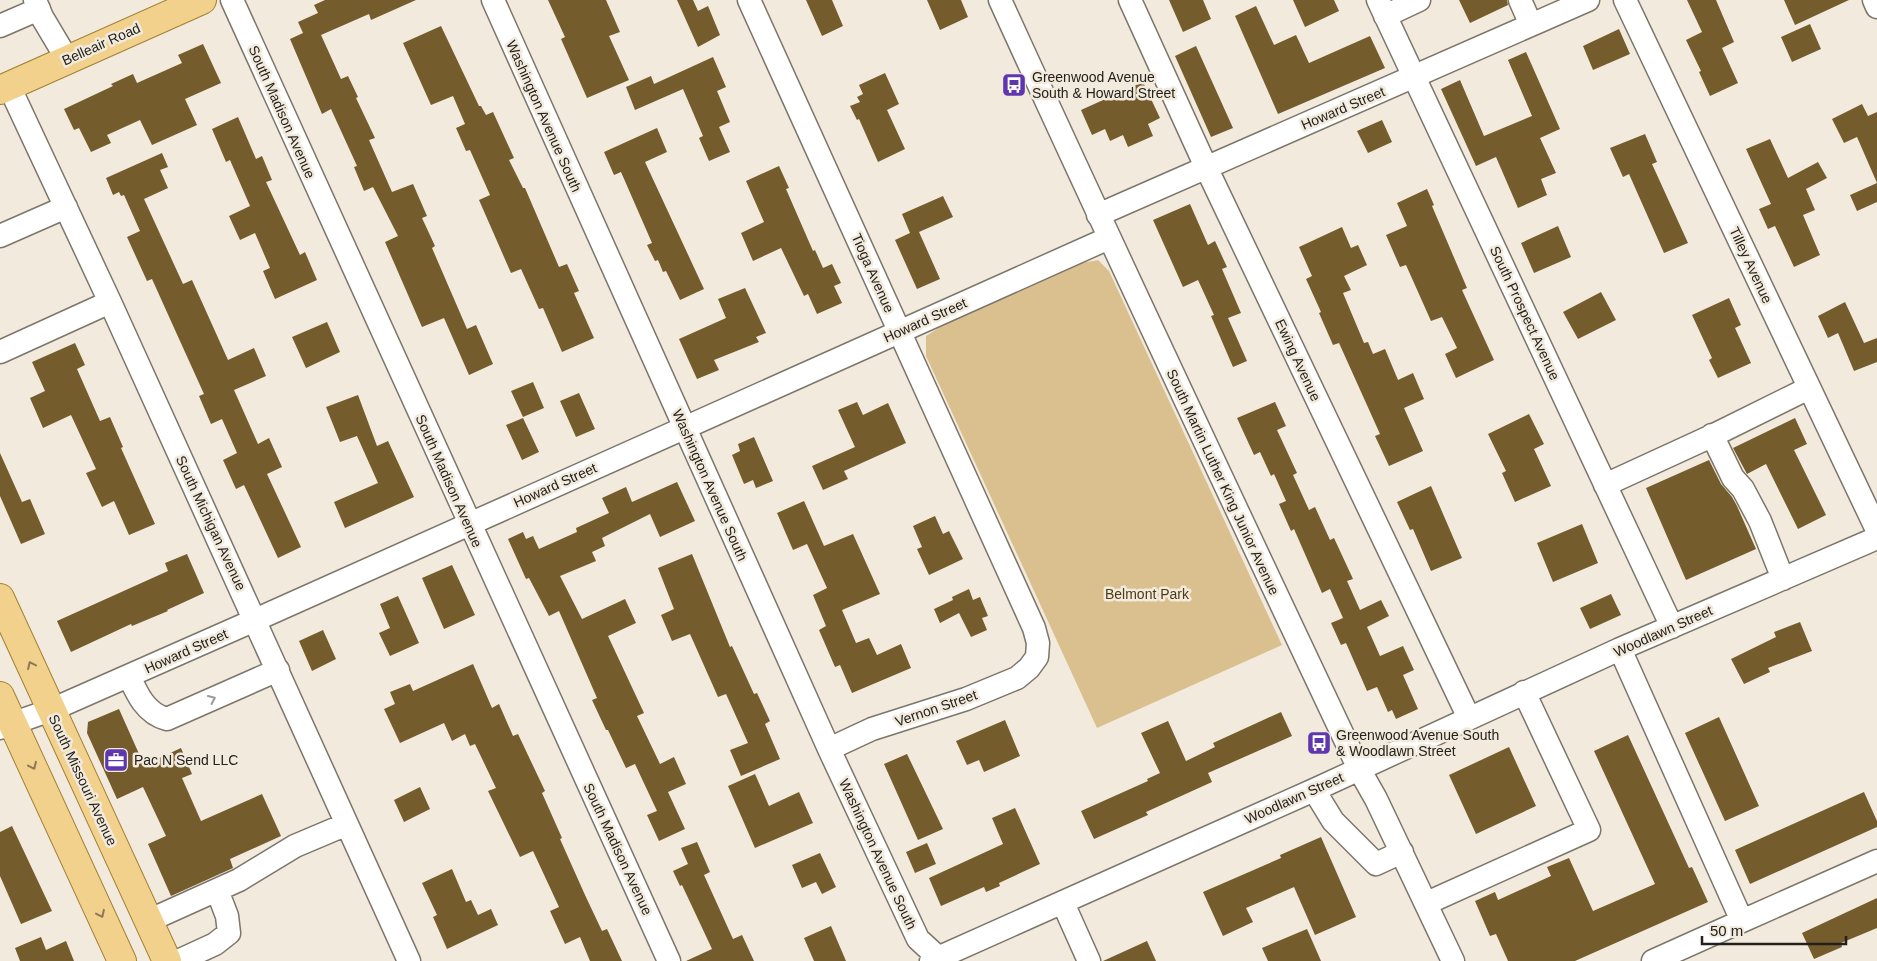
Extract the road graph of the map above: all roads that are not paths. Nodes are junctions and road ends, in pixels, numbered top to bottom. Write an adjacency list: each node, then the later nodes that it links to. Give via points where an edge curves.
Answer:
1 (202, 0): 17 (main road, Belleair Road)
2 (232, 0): 32 (street, South Madison Avenue)
3 (493, 0): 29 (street, Washington Avenue South)
4 (750, 0): 26 (street, Tioga Avenue)
5 (1000, 0): 22 (street, South Martin Luther King Junior Avenue)
6 (1130, 0): 20 (street, Ewing Avenue)
7 (1419, 0): 14 (street)
8 (1520, 0): 15 (street)
9 (1588, 0): 15 (street, Howard Street)
10 (1625, 0): 28 (street, Tilley Avenue)
11 (1874, 0): 13 (street)
12 (37, 5): 16 (street); 17 (street)
13 (1877, 7)
14 (1381, 8): 18 (street, South Prospect Avenue)
15 (1531, 25): 18 (street, Howard Street)
16 (0, 26)
17 (67, 59): 19 (main road, Belleair Road)
18 (1413, 77): 20 (street, Howard Street); 31 (street, South Prospect Avenue)
19 (5, 88): 21 (street, South Michigan Avenue)
20 (1206, 166): 22 (street, Howard Street); 46 (street, Ewing Avenue)
21 (66, 207): 23 (street); 25 (street, South Michigan Avenue)
22 (1098, 215): 24 (street, South Martin Luther King Junior Avenue)
23 (0, 236)
24 (1109, 238): 26 (street, Howard Street); 49 (street, South Martin Luther King Junior Avenue)
25 (110, 302): 27 (street); 37 (street, South Michigan Avenue)
26 (900, 331): 29 (street, Howard Street); 40 (street, Tioga Avenue, via 1034,628)
27 (0, 352)
28 (1810, 388): 30 (street); 33 (street, Tilley Avenue)
29 (684, 428): 32 (street, Howard Street); 48 (street, Washington Avenue South)
30 (1712, 435): 31 (street); 35 (street, via 1733,478 1744,489 1760,521)
31 (1605, 485): 38 (street, South Prospect Avenue)
32 (469, 524): 37 (street, Howard Street); 64 (street, South Madison Avenue)
33 (1877, 530)
34 (1877, 538): 35 (street, Woodlawn Street)
35 (1783, 579): 38 (street, Woodlawn Street)
36 (0, 598): 45 (main road, South Missouri Avenue, one-way to 36)
37 (255, 620): 41 (street, South Michigan Avenue); 42 (street, Howard Street)
38 (1672, 627): 39 (street, Woodlawn Street)
39 (1620, 649): 43 (street, Woodlawn Street); 58 (street)
40 (1037, 657): 48 (street, Vernon Street, via 1017,678 966,699 872,729)
41 (278, 670): 42 (street, one-way to 41, via 142,701 159,717 167,719); 51 (street, South Michigan Avenue)
42 (129, 676): 45 (street, Howard Street)
43 (1524, 692): 46 (street, Woodlawn Street); 56 (street, via 1589,830)
44 (0, 696): 47 (main road)
45 (51, 710): 47 (street, Howard Street); 57 (main road, South Missouri Avenue)
46 (1469, 718): 49 (street, Woodlawn Street)
47 (6, 725): 60 (main road, one-way to 60)
48 (829, 749): 59 (street, Washington Avenue South, via 918,939)
49 (1359, 769): 50 (street, Woodlawn Street); 52 (street, South Martin Luther King Junior Avenue)
50 (1314, 790): 52 (street, via 1333,821 1376,864); 55 (street, Woodlawn Street)
51 (347, 824): 54 (street, via 295,846); 63 (street, South Michigan Avenue)
52 (1402, 852): 56 (street, South Martin Luther King Junior Avenue)
53 (1877, 861): 58 (street)
54 (217, 890): 57 (street); 62 (street, via 227,916 229,933 215,944)
55 (1063, 903): 59 (street, Woodlawn Street); 65 (street)
56 (1427, 903): 66 (street, South Martin Luther King Junior Avenue)
57 (148, 921): 61 (main road, South Missouri Avenue)
58 (1742, 921): 67 (street)
59 (937, 960)
60 (122, 961)
61 (167, 961)
62 (178, 961)
63 (409, 961)
64 (669, 961)
65 (1089, 961)
66 (1454, 961)
67 (1653, 961)

